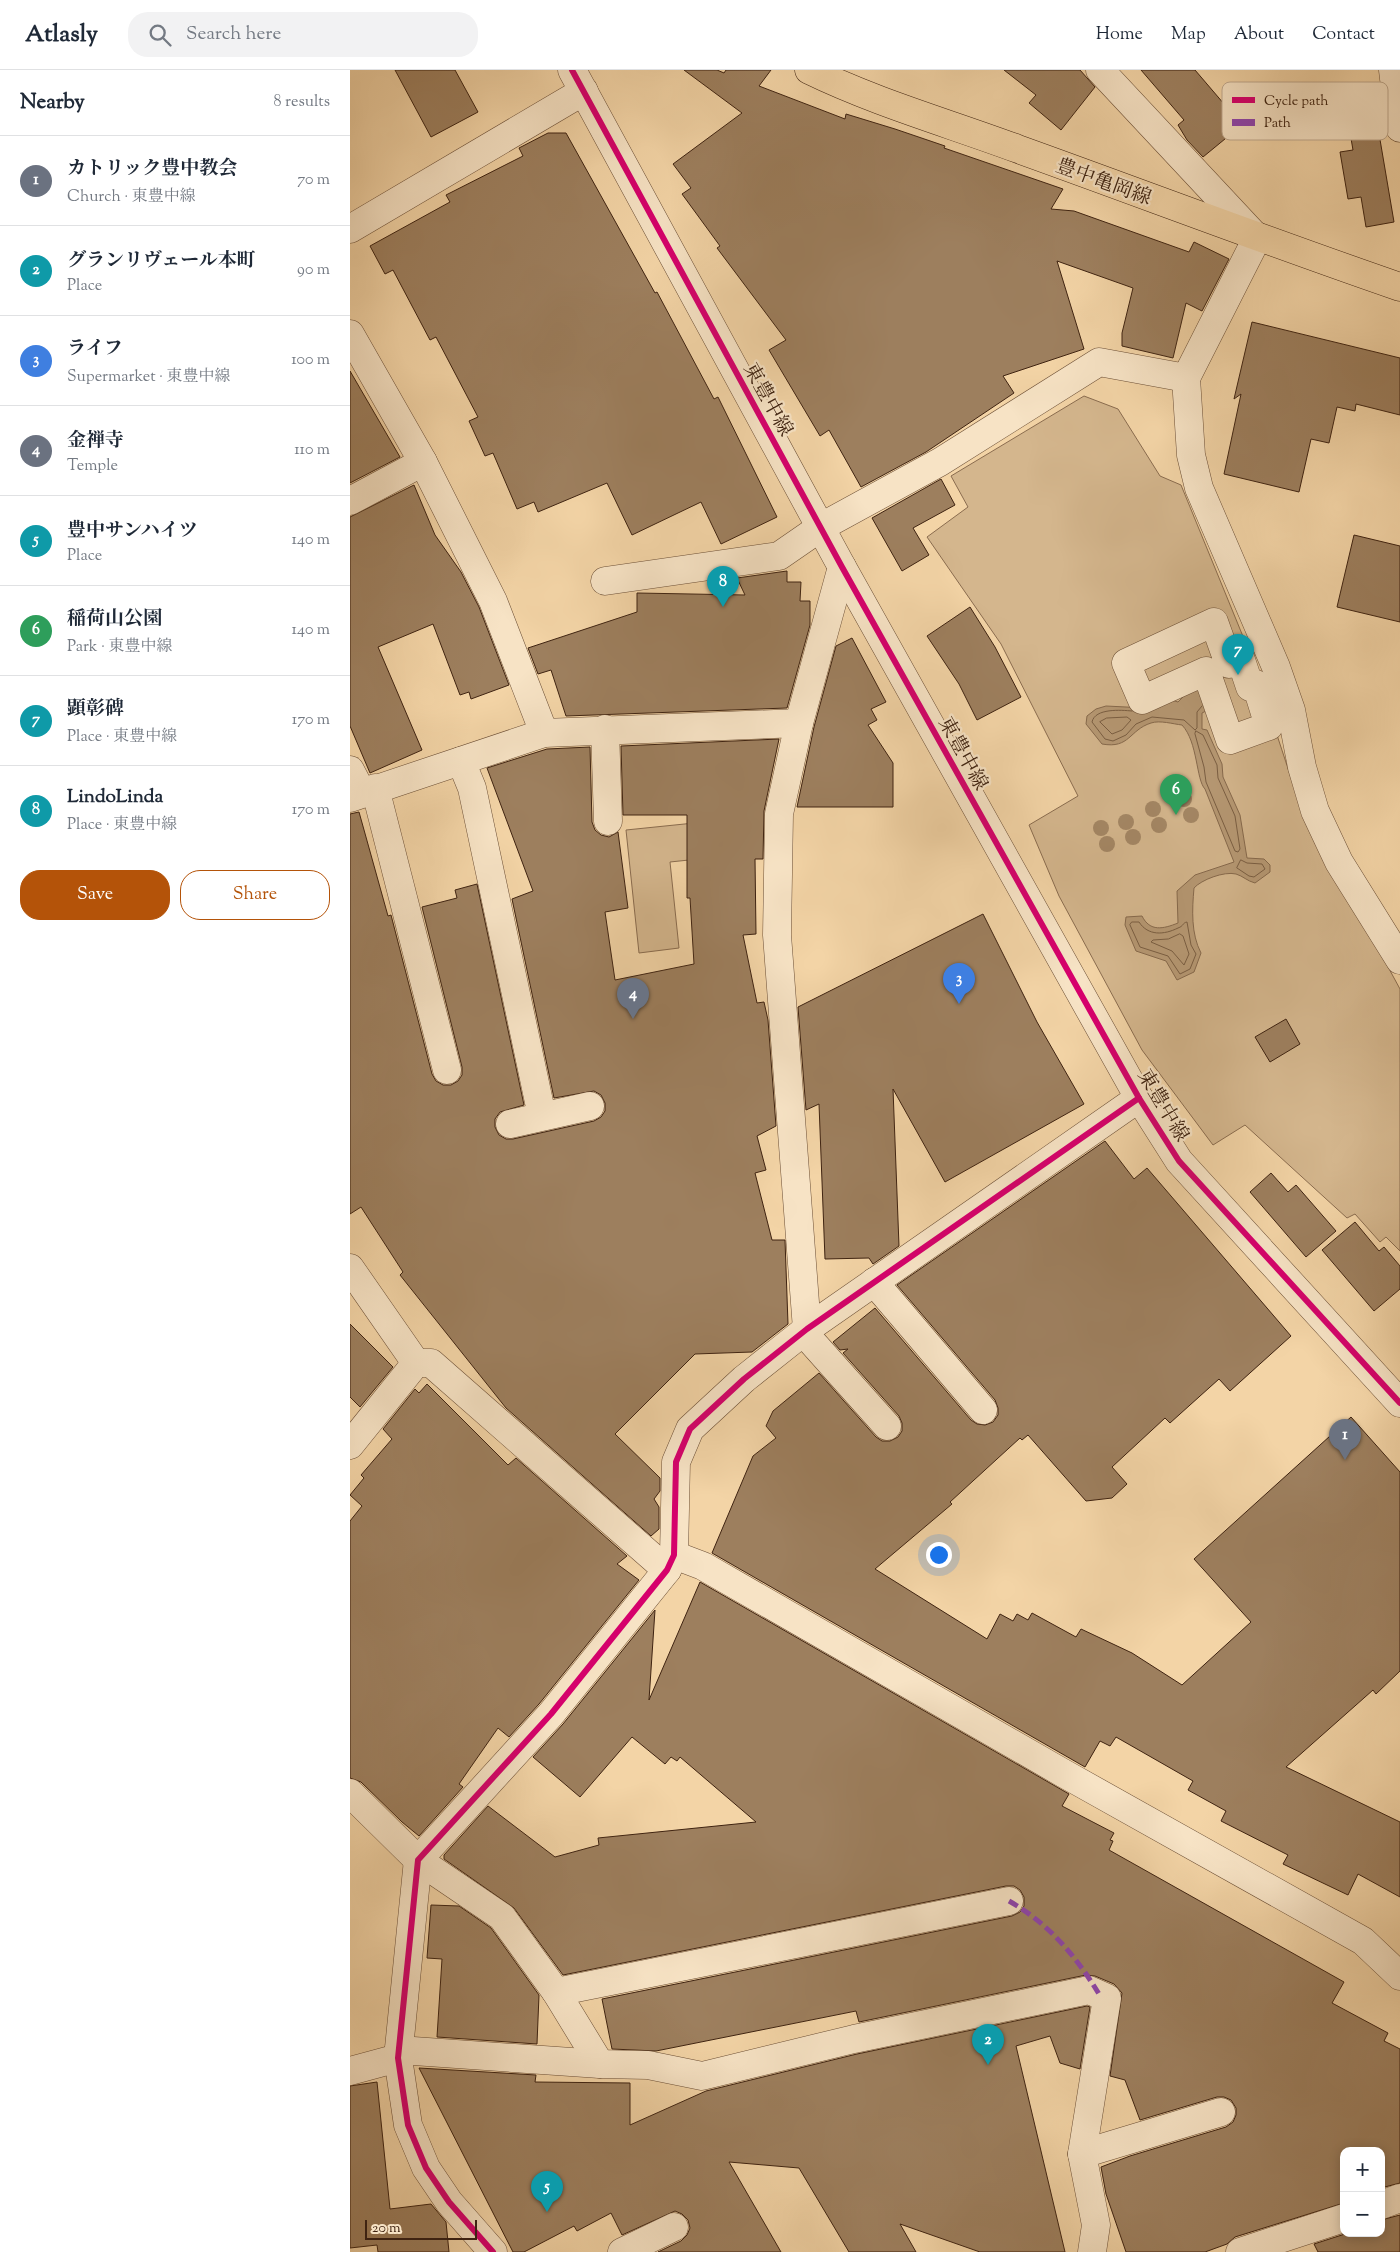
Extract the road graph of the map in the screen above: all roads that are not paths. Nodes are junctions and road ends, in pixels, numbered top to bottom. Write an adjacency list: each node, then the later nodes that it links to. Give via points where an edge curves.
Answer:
1 (809, 70): 7 (main road, 豊中亀岡線, via 856,93 1018,148)
2 (1100, 70): 7 (street)
3 (1394, 70): 5 (street)
4 (578, 80): 6 (street); 13 (street, 東豊中線)
5 (1400, 128)
6 (350, 229)
7 (1256, 238): 8 (main road, 豊中亀岡線); 10 (street)
8 (1400, 287)
9 (350, 334): 11 (street)
10 (1186, 378): 13 (street, via 1099,362 940,462); 23 (street, via 1191,455 1199,488 1276,667 1291,710 1315,811 1339,862)
11 (423, 462): 12 (street); 19 (street, via 493,601)
12 (350, 501)
13 (821, 527): 14 (street, 東豊中線); 15 (street, via 779,556)
14 (842, 567): 17 (street); 25 (street, 東豊中線)
15 (605, 581)
16 (1126, 663): 16 (street, via 1214,622 1229,664 1241,660 1250,687 1256,684 1269,726 1230,740 1206,671 1142,700)
17 (798, 723): 18 (street); 31 (street, via 779,814 776,908)
18 (605, 729): 19 (street); 22 (street)
19 (544, 733): 20 (street)
20 (460, 761): 21 (street); 27 (street, via 472,788)
21 (359, 787): 24 (street)
22 (608, 821)
23 (1400, 960)
24 (448, 1070)
25 (1139, 1098): 30 (street); 33 (street, 東豊中線, via 1179,1161)
26 (590, 1106): 27 (street)
27 (542, 1116): 28 (street)
28 (510, 1124)
29 (350, 1268): 32 (street)
30 (874, 1282): 31 (street); 34 (street)
31 (805, 1331): 35 (street); 37 (street, via 744,1379 690,1429 676,1462)
32 (416, 1363): 36 (street); 37 (street, via 431,1364)
33 (1400, 1403)
34 (983, 1410)
35 (887, 1426)
36 (350, 1445)
37 (670, 1562): 39 (street, via 551,1714); 41 (street, via 704,1566 1363,1941)
38 (350, 1793): 39 (street)
39 (418, 1860): 42 (street, via 502,1917); 43 (street)
40 (1009, 1901): 42 (street)
41 (1400, 1976)
42 (556, 1992): 44 (street)
43 (398, 2054): 44 (street); 45 (street); 53 (street, via 408,2125 426,2168 449,2202)
44 (600, 2064): 47 (street, via 648,2065 702,2076 854,2039 1089,1990 1107,1998)
45 (350, 2071)
46 (1221, 2112): 47 (street)
47 (1082, 2154): 55 (street, via 1096,2225)
48 (1400, 2198): 49 (street)
49 (1385, 2204)
50 (1340, 2220): 52 (street)
51 (674, 2227): 54 (street)
52 (1288, 2245): 56 (street)
53 (493, 2252)
54 (622, 2252)
55 (1092, 2252)
56 (1240, 2252)

